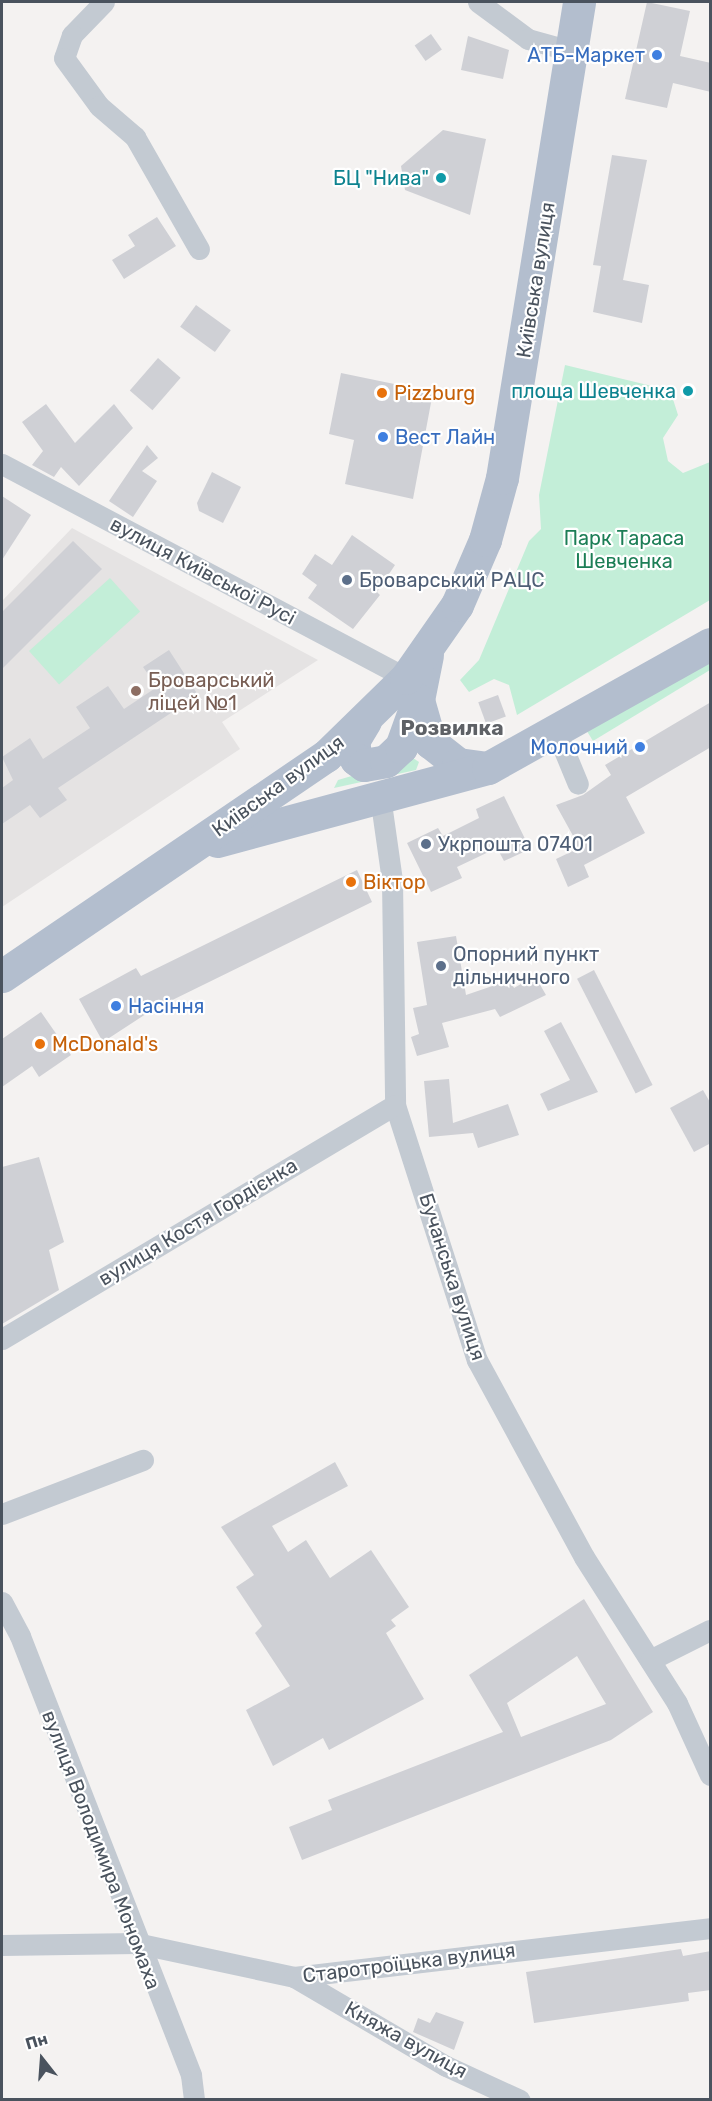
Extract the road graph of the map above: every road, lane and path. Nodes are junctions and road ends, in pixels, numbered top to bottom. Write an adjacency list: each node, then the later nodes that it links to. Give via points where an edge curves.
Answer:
1 (104, 2): 5 (street, via 72,35 64,58 99,106 135,137)
2 (478, 2): 4 (street, via 528,39)
3 (579, 2): 4 (main road, Київська вулиця)
4 (571, 51): 8 (main road, Київська вулиця, via 502,478 475,568)
5 (199, 249)
6 (2, 464): 8 (street, вулиця Київської Русі)
7 (711, 644): 10 (main road)
8 (412, 689): 9 (main road, Київська вулиця); 9 (main road, Київська вулиця, via 401,747 386,760 364,765 356,759 353,741); 11 (main road, via 423,729 436,752 458,765)
9 (366, 720): 14 (main road, Київська вулиця, via 326,756)
10 (556, 731): 11 (main road); 12 (street)
11 (488, 768): 13 (main road)
12 (578, 784)
13 (380, 796): 14 (main road); 16 (street, Бучанська вулиця, via 392,880)
14 (192, 848): 15 (main road, Київська вулиця)
15 (2, 976)
16 (395, 1105): 17 (street, вулиця Костя Гордієнка); 22 (street, Бучанська вулиця, via 477,1360 584,1557)
17 (2, 1339)
18 (143, 1460): 19 (street)
19 (2, 1514)
20 (2, 1602): 25 (street, вулиця Володимира Мономаха, via 20,1636)
21 (711, 1630): 22 (street)
22 (650, 1660): 23 (street, Бучанська вулиця, via 677,1703)
23 (711, 1774)
24 (711, 1928): 27 (street, Старотроїцька вулиця)
25 (136, 1943): 26 (street, Старотроїцька вулиця); 27 (street, Старотроїцька вулиця); 28 (street, вулиця Володимира Мономаха, via 191,2075)
26 (2, 1945)
27 (294, 1977): 29 (street, Княжа вулиця, via 446,2066)
28 (194, 2100)
29 (520, 2100)

